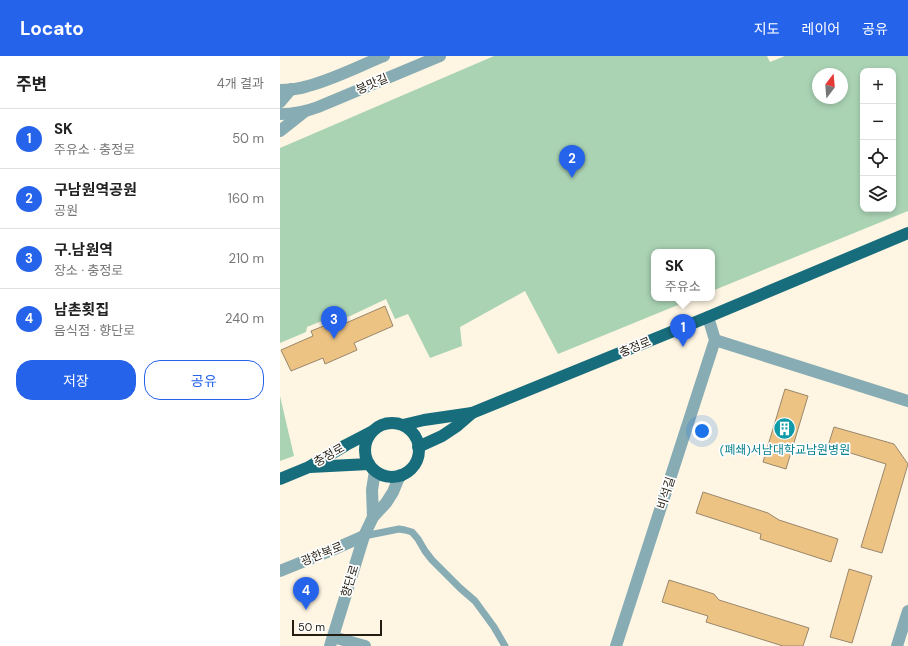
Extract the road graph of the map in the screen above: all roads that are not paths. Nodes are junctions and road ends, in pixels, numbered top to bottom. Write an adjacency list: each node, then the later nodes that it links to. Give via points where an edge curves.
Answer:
1 (384, 56): 3 (street, 붕맛길, via 335,77)
2 (440, 56): 5 (street, 붕맛길)
3 (286, 90): 4 (street, 붕맛길)
4 (280, 102)
5 (304, 112): 6 (street, 붕맛길); 7 (street, 붕맛길)
6 (280, 114)
7 (280, 131)
8 (908, 233): 9 (main road, 충정로)
9 (708, 317): 10 (street); 12 (main road, 충정로)
10 (715, 340): 11 (street); 27 (street, 비석길)
11 (908, 400)
12 (472, 414): 13 (main road, 충정로); 15 (main road, 충정로, via 442,436)
13 (403, 425): 14 (main road, via 385,424); 15 (main road, via 416,438)
14 (371, 432): 16 (main road, 충정로); 17 (main road, via 365,448)
15 (418, 447): 18 (main road, via 418,456 414,464)
16 (309, 467): 17 (main road, 충정로); 19 (main road, 충정로)
17 (372, 468): 18 (main road, via 383,475); 20 (street, 향단로)
18 (400, 475): 20 (street, 향단로, via 386,503)
19 (280, 479)
20 (373, 516): 21 (street, 향단로)
21 (364, 536): 22 (street, 광한북로); 24 (street, 향단로); 26 (lane, via 399,529 412,532 432,560 475,601)
22 (280, 570)
23 (907, 619): 28 (street)
24 (332, 641): 25 (street)
25 (365, 646)
26 (505, 646)
27 (616, 646)
28 (897, 646)

